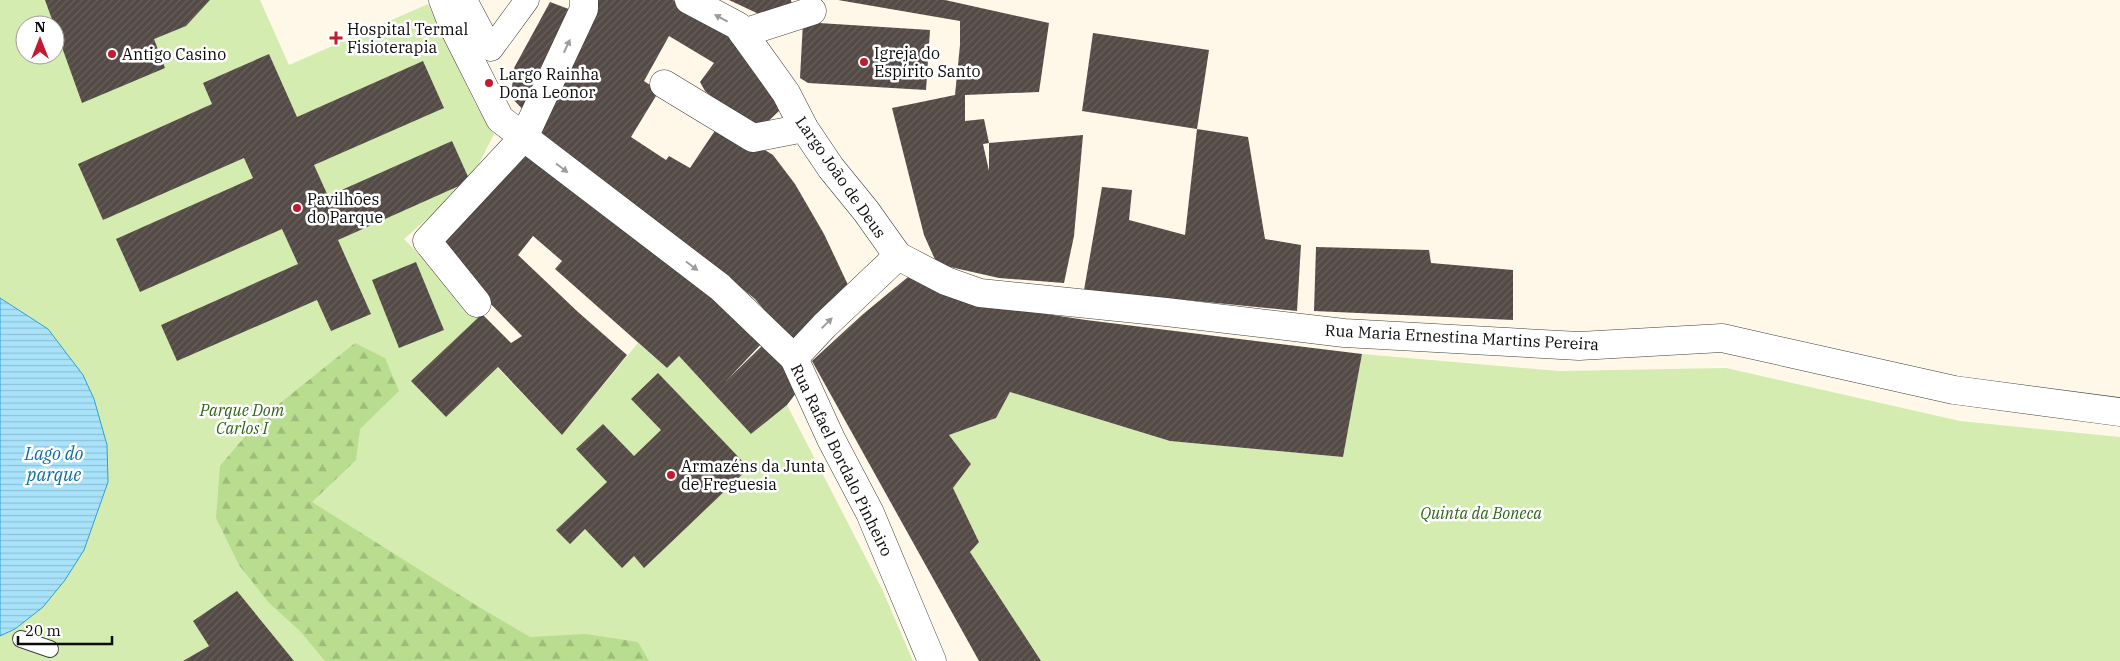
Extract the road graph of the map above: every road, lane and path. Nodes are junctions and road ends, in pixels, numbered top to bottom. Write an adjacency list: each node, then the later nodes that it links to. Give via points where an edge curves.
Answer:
1 (442, 0): 10 (street, Rua Rafael Bordalo Pinheiro, via 500,119)
2 (465, 0): 3 (street, via 491,49)
3 (527, 0)
4 (584, 0): 10 (street, one-way to 4, via 584,9)
5 (689, 0): 7 (street, Largo João de Deus, one-way to 5, via 738,26)
6 (812, 11): 7 (street)
7 (743, 33): 9 (street, Largo João de Deus, via 788,98)
8 (664, 84): 9 (street, via 753,138)
9 (804, 128): 11 (street, Largo João de Deus)
10 (524, 137): 12 (street, via 427,240); 13 (street, Rua Rafael Bordalo Pinheiro, one-way to 13, via 720,287)
11 (898, 256): 13 (street, one-way to 11); 14 (street, Rua Maria Ernestina Martins Pereira, via 946,282 980,293 1344,333 1580,346 1722,338 1954,390)
12 (477, 303)
13 (794, 358): 17 (street, Rua Rafael Bordalo Pinheiro, via 870,513)
14 (2120, 412)
15 (21, 639): 16 (lane)
16 (50, 649)
17 (932, 661)

